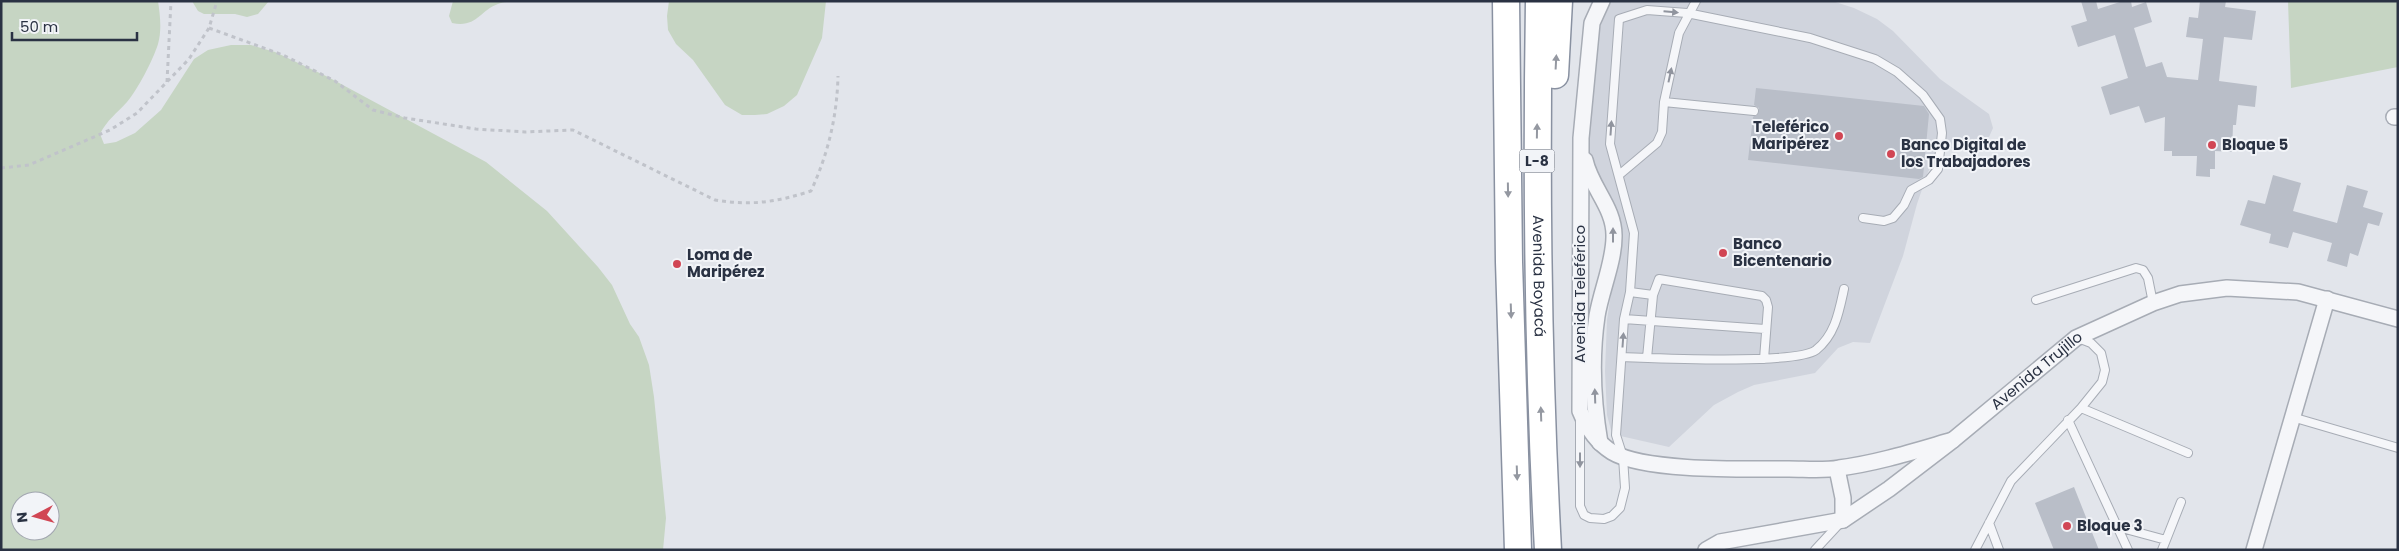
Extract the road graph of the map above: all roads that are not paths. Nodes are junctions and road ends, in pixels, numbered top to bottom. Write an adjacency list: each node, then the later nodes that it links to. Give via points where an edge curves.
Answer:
1 (1506, 1): 42 (highway, Avenida Boyacá / L-8, one-way to 42, via 1509,262)
2 (1539, 1): 20 (highway, Avenida Boyacá / L-8, one-way to 2)
3 (1559, 1): 20 (highway, one-way to 3, via 1551,230)
4 (1602, 1): 9 (street, Avenida Teleférico, via 1592,23)
5 (1696, 1): 6 (lane)
6 (1687, 13): 7 (lane, one-way to 6, via 1679,33); 10 (lane, one-way to 6, via 1610,144 1619,19 1647,10); 11 (lane, via 1810,38 1875,59 1897,72 1923,95 1940,119 1942,133 1938,169 1929,180 1911,190 1893,218 1884,221)
7 (1664, 102): 8 (lane); 10 (lane, via 1662,132 1657,143)
8 (1754, 111)
9 (1581, 138): 28 (street, Avenida Teleférico); 32 (street, Avenida Teleférico, one-way to 9, via 1596,420 1594,369 1597,317 1614,238 1610,213 1588,173)
10 (1619, 175): 13 (lane, via 1634,233)
11 (1863, 218)
12 (1844, 289): 26 (lane, via 1829,337 1815,351 1806,355)
13 (1630, 292): 14 (lane); 18 (lane)
14 (1653, 295): 21 (lane); 22 (lane, via 1659,279 1762,296 1768,307)
15 (2327, 299): 17 (street, Avenida Trujillo, via 2298,292 2227,288 2180,294); 19 (street, Avenida Trujillo); 29 (street)
16 (2036, 300): 17 (lane, via 2136,268 2143,270 2148,278)
17 (2152, 303): 23 (street, Avenida Trujillo)
18 (1624, 319): 21 (lane); 24 (lane, one-way to 18)
19 (2398, 319)
20 (1538, 320): 43 (highway, Avenida Boyacá / L-8, one-way to 20)
21 (1651, 321): 22 (lane); 25 (lane)
22 (1765, 329): 26 (lane)
23 (2076, 338): 27 (lane, via 2091,343 2101,353 2105,370 2102,382); 31 (street, Avenida Trujillo)
24 (1622, 357): 25 (lane); 35 (lane, via 1616,435)
25 (1647, 358): 26 (lane)
26 (1764, 359)
27 (2081, 408): 30 (lane); 34 (lane)
28 (1580, 412): 32 (street, Avenida Teleférico, via 1588,430); 35 (lane, one-way to 35, via 1580,506 1584,515 1604,519 1620,508 1625,488)
29 (2292, 417): 33 (lane); 50 (street)
30 (2068, 420): 39 (lane, via 2011,481); 40 (lane)
31 (1953, 440): 36 (street, Avenida Teleférico, via 1885,460); 38 (street, Avenida Trujillo)
32 (1601, 444): 35 (street, Avenida Teleférico)
33 (2398, 448)
34 (2188, 453)
35 (1623, 457): 36 (street, Avenida Teleférico, via 1721,470)
36 (1837, 469): 38 (street, via 1843,498)
37 (2181, 502): 41 (lane)
38 (1843, 520): 44 (street, Avenida Trujillo, via 1720,542); 45 (lane)
39 (1988, 523): 46 (lane); 47 (lane)
40 (2118, 526): 41 (lane); 48 (lane)
41 (2166, 540): 49 (lane)
42 (1518, 550)
43 (1548, 550)
44 (1706, 550)
45 (1815, 550)
46 (1975, 550)
47 (1999, 550)
48 (2128, 550)
49 (2162, 550)
50 (2254, 550)

